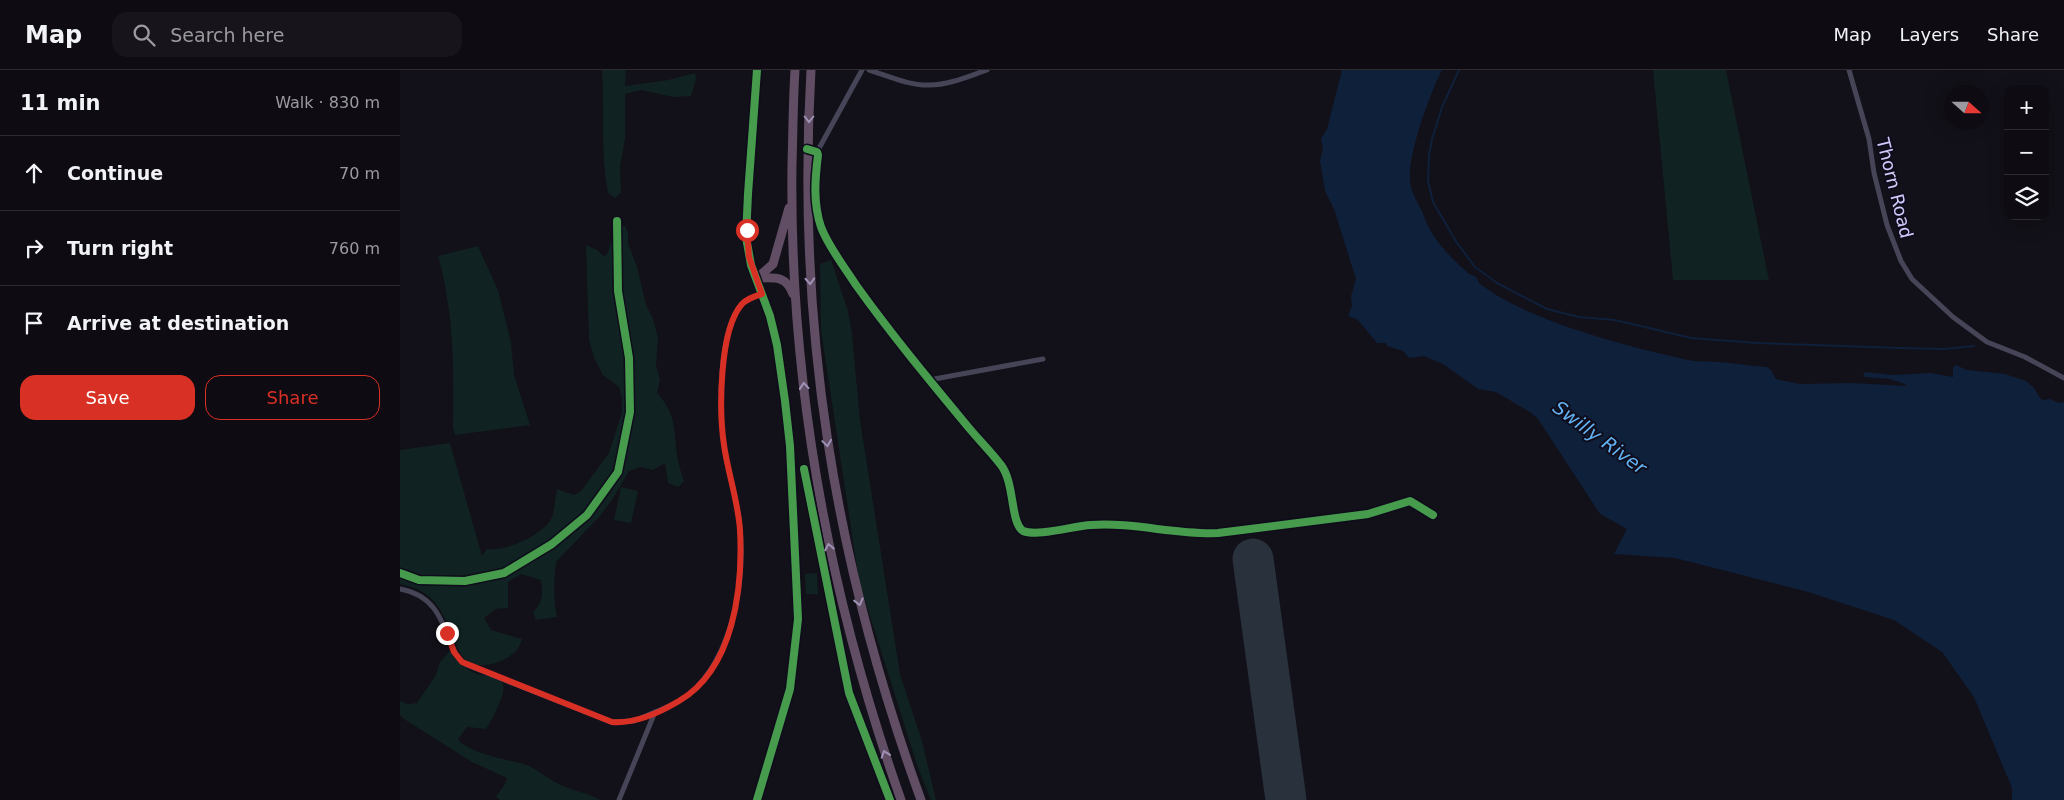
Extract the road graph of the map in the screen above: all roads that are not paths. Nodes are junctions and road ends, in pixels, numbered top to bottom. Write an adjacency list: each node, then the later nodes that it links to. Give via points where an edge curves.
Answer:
1 (757, 70): 10 (street, via 746,237)
2 (795, 70): 9 (highway)
3 (811, 70): 8 (highway, one-way to 8)
4 (862, 70): 8 (street)
5 (869, 70): 6 (street, via 929,85)
6 (987, 70)
7 (1848, 70): 14 (street, Thorn Road, via 1869,139 1887,225 1912,279 1953,317 1987,342 2025,357)
8 (812, 150): 15 (street, via 816,204 826,238 862,293); 22 (highway, one-way to 22, via 808,240 812,320 830,460 848,554 872,648 899,740)
9 (792, 199): 10 (highway, via 774,264); 12 (highway)
10 (757, 278): 11 (street); 12 (highway, via 786,282)
11 (762, 294): 18 (street, via 742,304 737,312 724,355 723,436 740,531 738,592 733,621 719,654 697,688); 20 (street, via 777,345 790,446 798,619 790,689)
12 (796, 302): 21 (highway, one-way to 12, via 859,669 832,560 812,457)
13 (1043, 359): 15 (street)
14 (2064, 378)
15 (929, 380): 16 (street, via 1004,469 1018,526 1028,533 1097,524 1218,533 1368,514 1410,501)
16 (1433, 515)
17 (400, 589): 18 (street, via 420,595 434,607 456,656 467,665 612,722 634,721)
18 (655, 712): 19 (street)
19 (619, 800)
20 (757, 800)
21 (902, 800)
22 (921, 800)

